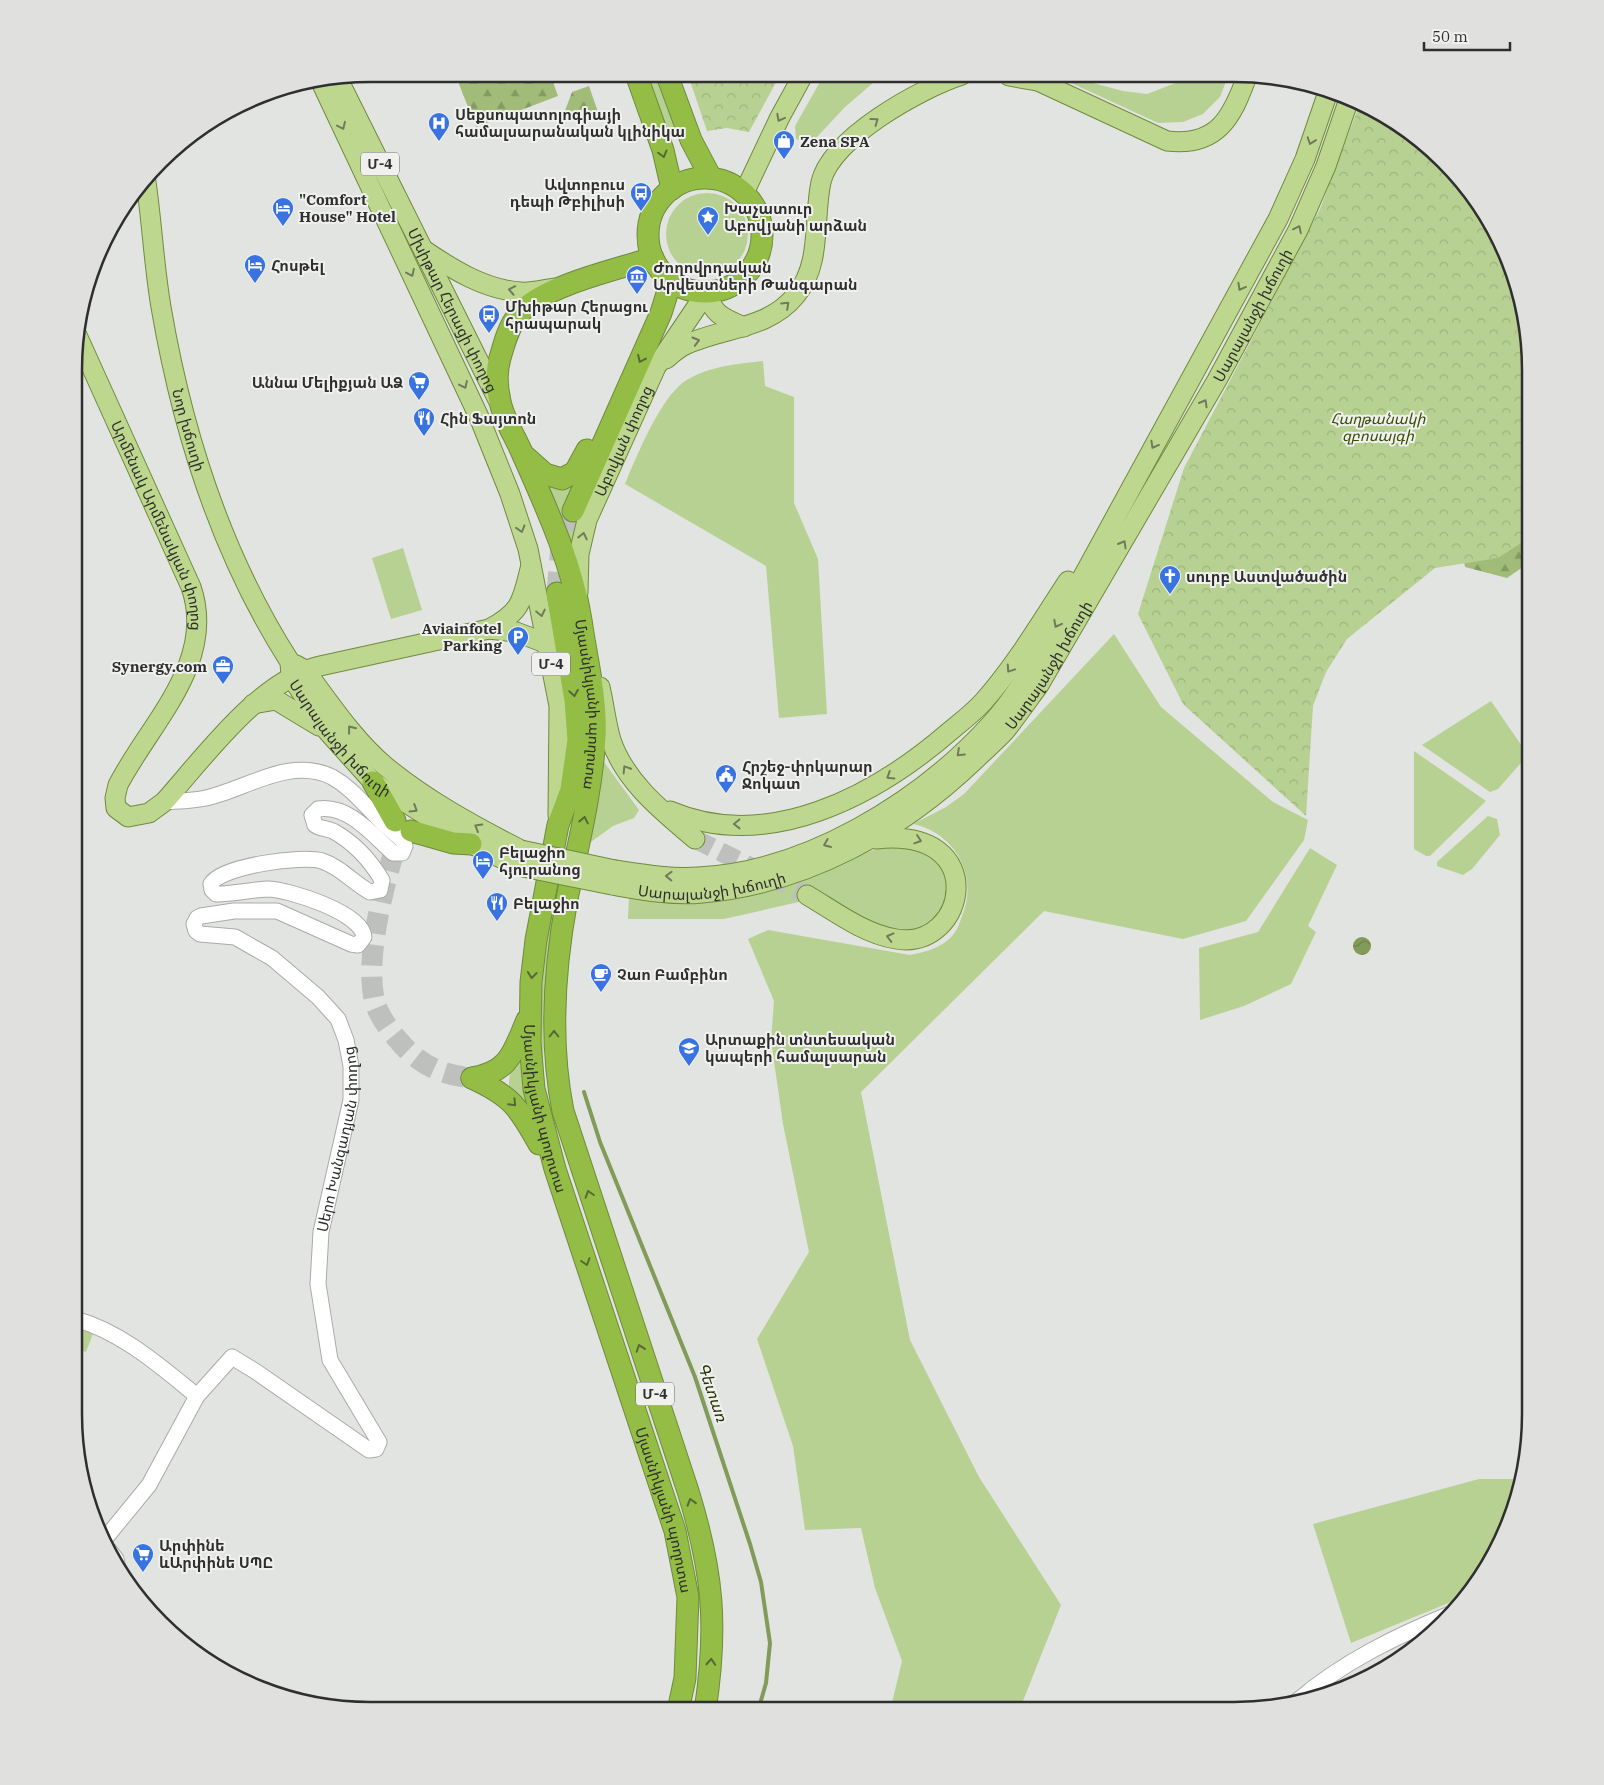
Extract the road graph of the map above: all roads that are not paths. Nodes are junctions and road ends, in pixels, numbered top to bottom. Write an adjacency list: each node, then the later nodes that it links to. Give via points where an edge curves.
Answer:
1 (639, 82): 15 (highway, one-way to 15)
2 (670, 82): 13 (highway, via 691,140)
3 (799, 82): 16 (main road, one-way to 16)
4 (925, 82): 10 (main road)
5 (945, 82): 10 (main road)
6 (1041, 82): 7 (main road, via 1167,141 1183,143 1217,131 1230,115)
7 (1244, 83)
8 (341, 84): 17 (main road, Մխիթար Հերացի փողոց / Մ-4)
9 (323, 87): 28 (main road, Մխիթար Հերացի փողոց / Մ-4, one-way to 28, via 479,417)
10 (917, 94): 22 (main road, one-way to 10, via 773,316 786,307 805,282 814,256 821,180 831,159 849,141)
11 (1326, 98): 31 (main road, Սարալանջի խճուղի, one-way to 31, via 1305,159 1278,219)
12 (1347, 105): 45 (main road, Սարալանջի խճուղի, one-way to 12, via 893,827 951,783 1005,731 1039,685 1212,389 1298,230 1326,166)
13 (711, 178): 15 (highway, via 695,179); 16 (highway)
14 (147, 189): 37 (main road, Նոր խճուղի, via 161,306 188,427 224,534 244,578)
15 (672, 189): 18 (highway, via 657,204 651,217 648,238)
16 (744, 193): 21 (highway, via 760,220 762,244 757,260 736,283)
17 (422, 249): 20 (main road, one-way to 17, via 521,292 500,288 450,267); 26 (main road, Մխիթար Հերացի փողոց / Մ-4)
18 (653, 258): 19 (highway); 20 (highway)
19 (671, 281): 21 (highway); 25 (highway, Աբովյան փողոց, one-way to 25, via 661,313)
20 (560, 288): 26 (highway, via 532,303 512,325 499,360)
21 (706, 293): 22 (main road, via 718,315); 24 (main road, Աբովյան փողոց)
22 (744, 326): 24 (main road, one-way to 22, via 684,345)
23 (83, 349): 41 (main road, Արմենակ Արմենակյան փողոց, via 197,604 195,641 186,673 126,771 114,798 116,808 128,817 149,813)
24 (656, 367): 34 (main road, Աբովյան փողոց, one-way to 24, via 580,554 587,520)
25 (630, 383): 27 (highway, via 612,401 572,476 562,479 551,477 533,466); 29 (highway, Աբովյան փողոց)
26 (500, 404): 27 (highway, Մխիթար Հերացի փողոց / Մ-4)
27 (523, 454): 30 (highway, Մխիթար Հերացի փողոց / Մ-4)
28 (510, 494): 32 (main road, Մյասնիկյանի պողոտա / Մ-4, one-way to 32)
29 (573, 510)
30 (549, 516): 34 (highway, Մյասնիկյանի պողոտա / Մ-4)
31 (1105, 535): 42 (main road, one-way to 42, via 1071,575 1006,675 982,703 912,762 864,792 823,810 766,824 704,822); 48 (main road, Սարալանջի խճուղի, one-way to 48, via 1028,675 991,724 944,768 864,826 804,854 731,873 698,877)
32 (531, 565): 35 (main road, Արմենակ Արմենակյան փողոց, via 522,602 509,618); 36 (main road, Մյասնիկյանի պողոտա / Մ-4, one-way to 36)
33 (557, 593): 43 (highway, one-way to 43, via 575,700 578,740 571,790)
34 (578, 602): 42 (main road, one-way to 34, via 629,775 611,739 588,626); 58 (highway, Մյասնիկյանի պողոտա / Մ-4, one-way to 34, via 713,1622 705,1551 562,1112 554,1057 556,984 567,902 588,803 596,734)
35 (489, 629): 36 (main road, Արմենակ Արմենակյան փողոց, via 516,632); 37 (main road, Արմենակ Արմենակյան փողոց)
36 (548, 644): 43 (main road, Մյասնիկյանի պողոտա / Մ-4, via 559,706)
37 (296, 669): 38 (main road, Արմենակ Արմենակյան փողոց); 39 (main road, Սարալանջի խճուղի); 47 (main road, Սարալանջի խճուղի, one-way to 37, via 385,766)
38 (254, 704): 39 (main road, via 269,700 282,702); 41 (main road, Արմենակ Արմենակյան փողոց)
39 (328, 732): 40 (main road, Սարալանջի խճուղի)
40 (373, 782): 46 (main road, Սարալանջի խճուղի, one-way to 46); 46 (highway, via 403,826 453,843)
41 (164, 802): 53 (street, Սերո Խանզադյան փողոց, via 206,798 270,776 298,770 314,771 333,778 358,796 405,846 402,853 393,853 348,815 331,809 318,809 312,815 315,825 350,842 382,880 380,890 370,892 342,871 322,861 305,859 252,866 220,876 211,884 216,894 269,889 319,901 362,929 364,937 358,945 277,912 234,911 201,916 194,924 200,934 235,937 272,958 338,1019 346,1040 351,1066 351,1100 321,1232 318,1284 330,1360 377,1436 379,1445 368,1450 232,1357)
42 (657, 806): 44 (main road)
43 (558, 825): 50 (highway, Մյասնիկյանի պողոտա / Մ-4, one-way to 50, via 536,940)
44 (695, 839)
45 (870, 839): 48 (main road, Սարալանջի խճուղի, via 829,861 731,889 701,893 656,892); 49 (main road, one-way to 49, via 909,837 927,844 946,858 956,879 956,896 941,925 921,936 894,939 866,929)
46 (471, 844): 47 (main road, Սարալանջի խճուղի)
47 (520, 858): 48 (main road, Սարալանջի խճուղի, bridge)
48 (614, 877)
49 (807, 895)
50 (531, 1011): 51 (highway, Մյասնիկյանի պողոտա / Մ-4, via 534,1089); 51 (highway, one-way to 51, via 505,1064 489,1075 472,1078 504,1094 514,1104)
51 (555, 1169): 57 (highway, Մյասնիկյանի պողոտա / Մ-4, one-way to 57, via 669,1508 684,1568 688,1642)
52 (83, 1321): 53 (street, via 145,1354)
53 (197, 1396): 54 (street, Սերո Խանզադյան փողոց, via 149,1486)
54 (109, 1535)
55 (1434, 1621): 56 (street, via 1375,1648 1320,1681)
56 (1306, 1694)
57 (680, 1702)
58 (706, 1702)

